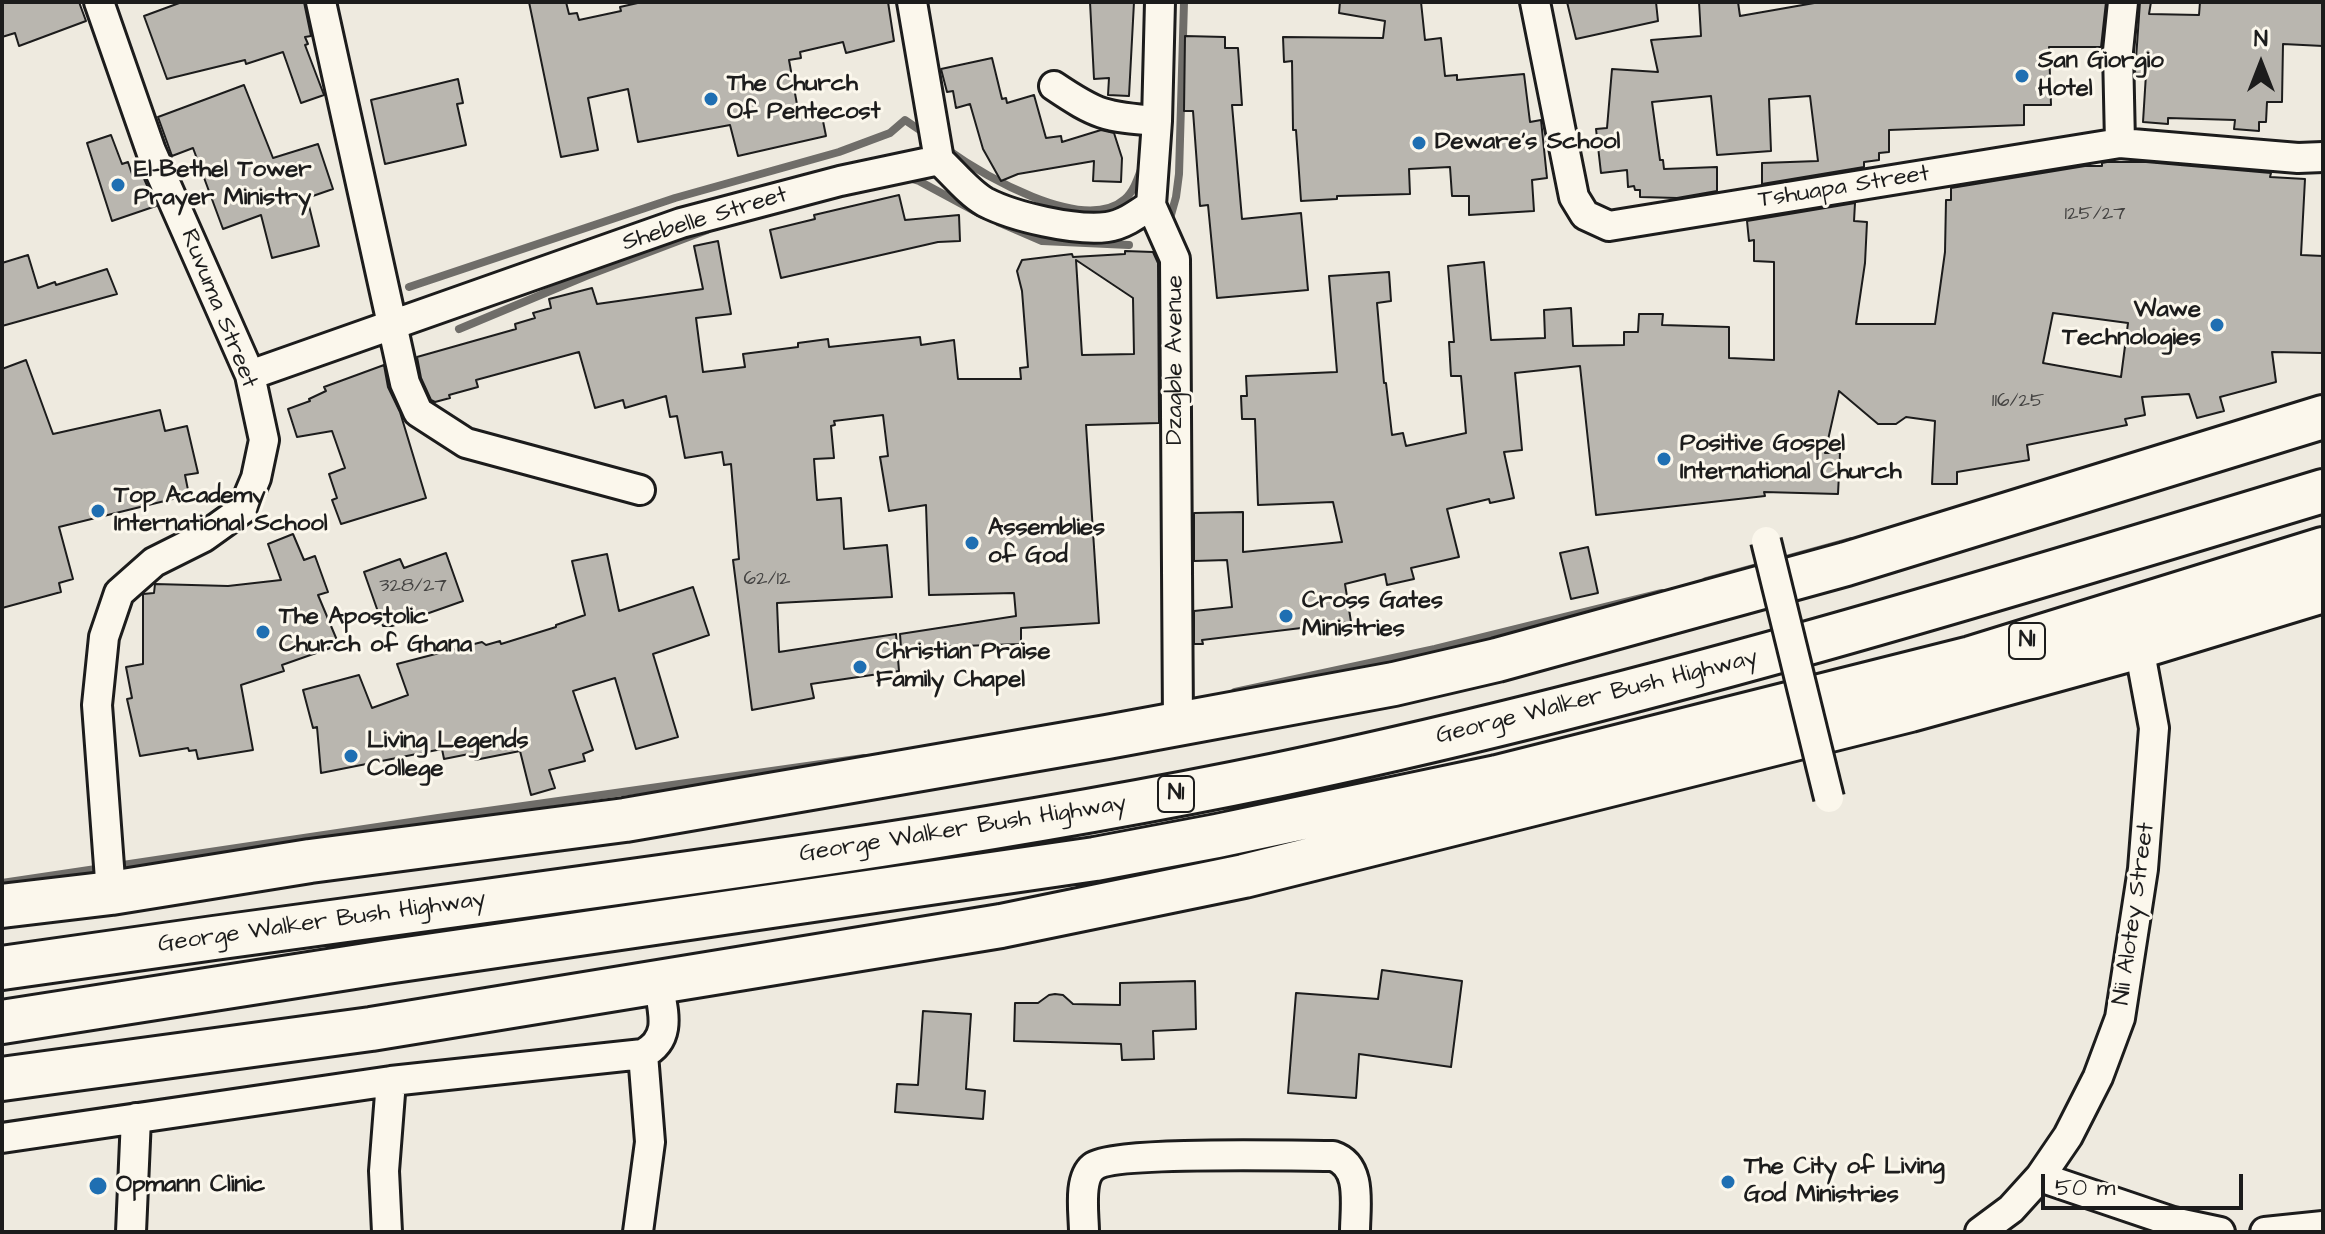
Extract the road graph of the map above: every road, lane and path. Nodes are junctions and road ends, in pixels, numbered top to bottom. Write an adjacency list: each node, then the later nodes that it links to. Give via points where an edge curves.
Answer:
1 (99, 2): 14 (street, Ruvuma Street, via 151,151)
2 (321, 2): 13 (street)
3 (912, 2): 11 (street)
4 (1160, 2): 8 (street, Dzagble Avenue)
5 (1535, 2): 9 (street, Tshuapa Street, via 1574,197 1585,215 1609,226)
6 (2123, 2): 9 (street)
7 (1054, 86): 8 (street, via 1095,112)
8 (1157, 121): 12 (street, Dzagble Avenue)
9 (2120, 143): 10 (street, Tshuapa Street)
10 (2323, 157)
11 (939, 160): 12 (street, via 984,201 1046,221 1108,227); 13 (street, Shebelle Street, via 681,223)
12 (1151, 205): 24 (street, Dzagble Avenue, via 1175,259)
13 (392, 325): 14 (street, Shebelle Street); 16 (street, via 405,383 418,412 430,420 466,443)
14 (250, 375): 26 (street, Ruvuma Street, via 264,440 243,509 204,537 154,562 119,593 104,637 97,705)
15 (2323, 417): 24 (highway, via 1670,614 1394,684)
16 (640, 490)
17 (2323, 491): 28 (highway, George Walker Bush Highway / N1, via 1716,670 1276,775 910,841)
18 (1766, 541): 25 (street, bridge)
19 (2323, 549): 23 (highway, George Walker Bush Highway / N1)
20 (2323, 556): 22 (highway)
21 (2323, 591): 22 (highway)
22 (2139, 647): 23 (highway); 29 (highway, via 1910,710 1244,876 1001,926); 36 (street, Nii Alotey Street, via 2154,728 2148,830 2128,980 2098,1077)
23 (1971, 658): 30 (highway, George Walker Bush Highway / N1, via 1497,777 1095,859)
24 (1178, 723): 26 (highway, via 625,820)
25 (1829, 798)
26 (111, 893): 27 (highway)
27 (2, 906)
28 (2, 968)
29 (658, 981): 31 (street, via 662,1034 655,1048); 32 (highway, via 371,1029)
30 (2, 1022)
31 (643, 1054): 33 (street); 40 (street, via 650,1142)
32 (2, 1079)
33 (391, 1081): 34 (street); 39 (street, via 384,1171)
34 (136, 1118): 35 (street); 38 (street)
35 (2, 1138)
36 (2040, 1177): 43 (street, Nii Alotey Street); 44 (street, via 2173,1222)
37 (2323, 1226): 45 (street)
38 (131, 1232)
39 (387, 1232)
40 (638, 1232)
41 (1084, 1232): 42 (street, via 1086,1176 1108,1160 1333,1156 1352,1168)
42 (1355, 1232)
43 (1980, 1232)
44 (2220, 1232)
45 (2265, 1232)

